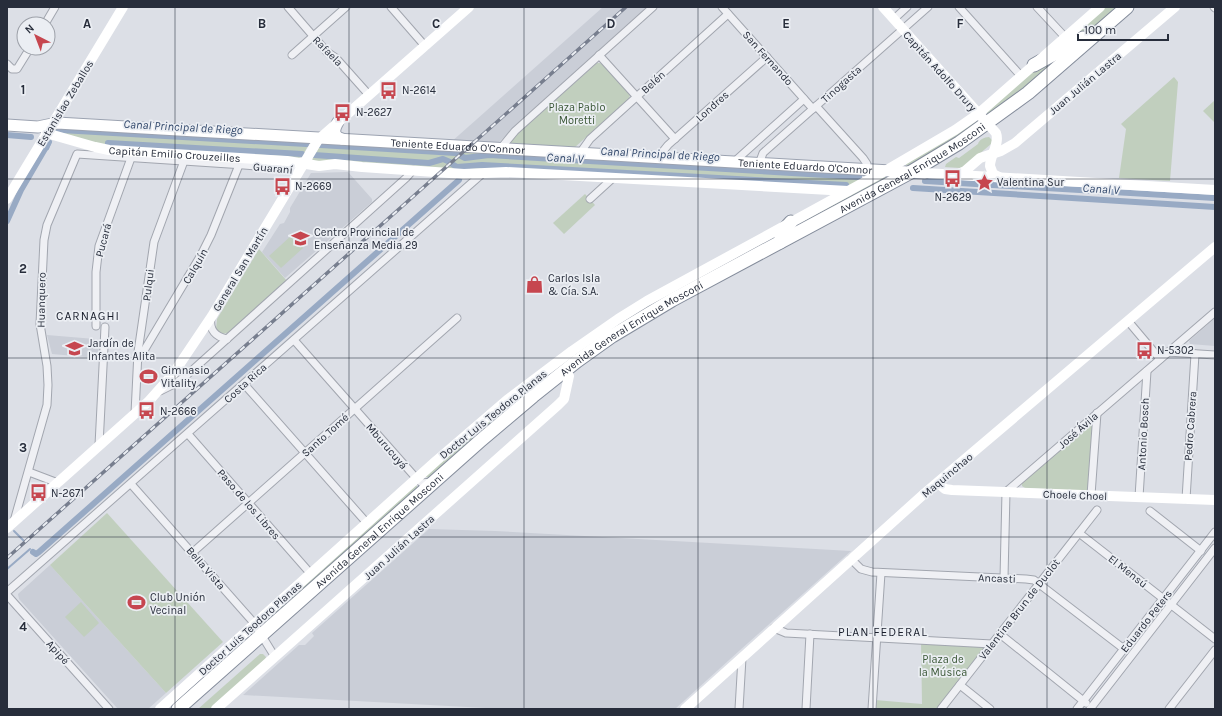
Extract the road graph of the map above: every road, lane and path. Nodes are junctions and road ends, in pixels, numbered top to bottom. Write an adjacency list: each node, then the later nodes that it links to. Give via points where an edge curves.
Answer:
1 (123, 7): 38 (street, Estanislao Zeballos)
2 (288, 7): 21 (street, Rafaela)
3 (346, 7): 21 (street)
4 (391, 7): 23 (street)
5 (469, 7): 23 (street, General San Martín)
6 (653, 7): 25 (street)
7 (722, 7): 17 (street, San Fernando)
8 (883, 7): 18 (street, Capitán Adolfo Drury)
9 (908, 7): 18 (street)
10 (928, 7): 20 (street, Tinogasta)
11 (959, 7): 30 (street)
12 (1038, 7): 22 (street)
13 (1100, 7): 22 (street, Doctor Luis Teodoro Planas)
14 (1127, 7): 19 (highway, Avenida General Enrique Mosconi)
15 (1138, 7): 36 (highway, Avenida General Enrique Mosconi, via 1047,87)
16 (1175, 7): 45 (street, Juan Julián Lastra, via 1022,137 1001,152)
17 (728, 14): 27 (street, San Fernando); 32 (street, Belén)
18 (894, 19): 20 (street, Capitán Adolfo Drury)
19 (1114, 19): 29 (highway); 36 (highway, Avenida General Enrique Mosconi, via 1040,83)
20 (903, 29): 34 (street, Tinogasta); 36 (street, Capitán Adolfo Drury)
21 (313, 36): 24 (street); 31 (street, Rafaela)
22 (1065, 37): 29 (street, Doctor Luis Teodoro Planas)
23 (425, 46): 31 (street, General San Martín)
24 (292, 55)
25 (599, 55): 32 (street); 42 (street, via 511,135)
26 (25, 56): 28 (street, via 14,70)
27 (767, 57): 33 (street, San Fernando); 40 (street, Londres)
28 (7, 64)
29 (1034, 65): 30 (street, Doctor Luis Teodoro Planas)
30 (1021, 76): 36 (street, Doctor Luis Teodoro Planas)
31 (369, 95): 35 (street, General San Martín)
32 (637, 97): 40 (street); 43 (street, Belén, via 590,139)
33 (804, 99): 34 (street, San Fernando); 50 (street, Tinogasta)
34 (815, 107): 51 (street, Tinogasta, via 763,153); 55 (street, San Fernando, via 863,158)
35 (338, 122): 39 (street, General San Martín); 41 (main road, via 335,133)
36 (986, 122): 45 (street, via 997,137); 48 (street, Doctor Luis Teodoro Planas, via 961,127); 57 (highway, Avenida General Enrique Mosconi, via 959,143); 59 (highway, Avenida General Enrique Mosconi)
37 (7, 125): 38 (main road, Capitán Emilio Crouzeilles)
38 (46, 128): 39 (main road, Capitán Emilio Crouzeilles); 53 (street, Capitán Emilio Crouzeilles, via 105,150 283,161); 67 (street, Estanislao Zeballos)
39 (320, 138): 41 (main road, Capitán Emilio Crouzeilles); 53 (street, General San Martín)
40 (675, 139): 47 (street, Londres)
41 (342, 140): 42 (main road, Teniente Eduardo O'Connor)
42 (501, 148): 43 (main road, Teniente Eduardo O'Connor)
43 (580, 153): 47 (main road, Teniente Eduardo O'Connor)
44 (77, 154): 46 (street, Guaraní); 96 (street, Huanquero, via 47,225 44,240 40,324 47,366 48,396 46,413)
45 (992, 155): 60 (street, via 980,158); 61 (street, via 990,169)
46 (132, 158): 49 (street, Guaraní); 77 (street, Pucará, via 99,246 96,272)
47 (661, 158): 50 (main road, Teniente Eduardo O'Connor)
48 (907, 158): 56 (street, Doctor Luis Teodoro Planas); 57 (street, via 902,166)
49 (184, 161): 52 (street, Guaraní); 85 (street, Pulqui, via 154,242)
50 (734, 162): 51 (main road, Teniente Eduardo O'Connor)
51 (758, 164): 55 (main road, Teniente Eduardo O'Connor)
52 (239, 165): 53 (street, Guaraní); 85 (street, Calquín, via 204,250)
53 (302, 167): 54 (street, Teniente Eduardo O'Connor, via 335,164); 74 (street, General San Martín)
54 (412, 170): 58 (street, Teniente Eduardo O'Connor); 79 (street)
55 (867, 170): 56 (main road, Teniente Eduardo O'Connor); 63 (street)
56 (885, 171): 57 (main road, Teniente Eduardo O'Connor); 63 (street, Doctor Luis Teodoro Planas)
57 (911, 172): 59 (main road, Teniente Eduardo O'Connor); 71 (highway, Avenida General Enrique Mosconi)
58 (483, 173): 62 (street, Teniente Eduardo O'Connor); 80 (street, Costa Rica)
59 (925, 173): 60 (street, Teniente Eduardo O'Connor); 87 (highway, Avenida General Enrique Mosconi, via 664,312)
60 (958, 174): 61 (street, Teniente Eduardo O'Connor)
61 (999, 177): 65 (street, Teniente Eduardo O'Connor)
62 (613, 178): 64 (street, Teniente Eduardo O'Connor); 68 (street)
63 (865, 182): 66 (street, Doctor Luis Teodoro Planas)
64 (820, 190): 66 (street, Teniente Eduardo O'Connor); 69 (street, via 826,196)
65 (1215, 190)
66 (848, 191): 69 (street, Doctor Luis Teodoro Planas)
67 (7, 199)
68 (590, 199)
69 (824, 204): 70 (street, Doctor Luis Teodoro Planas)
70 (791, 222): 71 (highway, via 782,231); 97 (street, Doctor Luis Teodoro Planas, via 618,319 507,400)
71 (780, 242): 98 (highway, Avenida General Enrique Mosconi, via 672,300 602,343 533,396)
72 (1215, 247): 76 (street, Maquinchao)
73 (1215, 312): 81 (street, José Ávila)
74 (212, 316): 79 (street, via 210,325 214,332 219,337); 89 (street, General San Martín, via 181,363)
75 (457, 318): 90 (street, Santo Tomé)
76 (1128, 321): 84 (street); 100 (street, Maquinchao)
77 (96, 326)
78 (105, 327): 94 (street)
79 (227, 339): 89 (street, via 183,378)
80 (294, 340): 88 (street, Costa Rica); 90 (street, Mburucuyá)
81 (1168, 352): 82 (street); 84 (street, José Ávila)
82 (1195, 354): 83 (street); 105 (street, Pedro Cabrera)
83 (1215, 355)
84 (1160, 359): 86 (street, José Ávila)
85 (138, 361): 91 (street, Pulqui)
86 (1147, 371): 92 (street, José Ávila); 104 (street, Antonio Bosch)
87 (569, 376): 129 (highway, Avenida General Enrique Mosconi); 135 (street, Juan Julián Lastra, via 564,399 558,405)
88 (244, 384): 93 (street, Costa Rica); 95 (street)
89 (157, 393): 91 (street, General San Martín)
90 (354, 409): 95 (street, Santo Tomé); 97 (street, Mburucuyá)
91 (135, 413): 94 (street, General San Martín)
92 (1097, 413): 102 (street, José Ávila); 103 (street)
93 (188, 434): 101 (street, Costa Rica); 107 (street, Paso de los Libres)
94 (100, 445): 99 (street, General San Martín)
95 (305, 453): 107 (street, Santo Tomé); 110 (street)
96 (29, 472): 99 (street); 111 (street, Huanquero)
97 (416, 478): 98 (street, Mburucuyá, via 424,484); 110 (street, Doctor Luis Teodoro Planas)
98 (438, 478): 129 (highway, Avenida General Enrique Mosconi)
99 (58, 483): 111 (street, General San Martín)
100 (938, 483): 102 (street, Choele Choel, via 948,490); 117 (street, Maquinchao)
101 (131, 484): 116 (street, Bella Vista); 122 (street, Costa Rica)
102 (1006, 492): 103 (street, Choele Choel); 120 (street)
103 (1091, 496): 104 (street, Choele Choel)
104 (1139, 497): 105 (street, Choele Choel)
105 (1186, 499): 106 (street, Choele Choel)
106 (1215, 500)
107 (248, 503): 116 (street, Santo Tomé); 118 (street, Paso de los Libres)
108 (1097, 510): 113 (street, Valentina Brun de Duclot)
109 (1150, 511): 115 (street)
110 (366, 522): 118 (street, Doctor Luis Teodoro Planas)
111 (11, 525)
112 (1215, 532): 115 (street, Eduardo Peters)
113 (1079, 533): 121 (street, Valentina Brun de Duclot); 123 (street, El Mensú)
114 (1215, 548): 124 (street, Eduardo Peters)
115 (1201, 551): 123 (street, Eduardo Peters)
116 (192, 553): 125 (street, Bella Vista)
117 (851, 559): 119 (street, Ancasti, via 864,571); 126 (street, Maquinchao)
118 (310, 573): 125 (street, Doctor Luis Teodoro Planas)
119 (881, 573): 120 (street, Ancasti); 130 (street)
120 (1004, 578): 121 (street, Ancasti, via 1030,580)
121 (1039, 584): 128 (street, Valentina Brun de Duclot); 133 (street, Ancasti)
122 (7, 594): 140 (street, Apipé)
123 (1163, 599): 124 (street, El Mensú); 133 (street, Eduardo Peters)
124 (1171, 605): 131 (street, El Mensú); 139 (street, Eduardo Peters)
125 (254, 623): 129 (street, Bella Vista); 141 (street, Doctor Luis Teodoro Planas)
126 (774, 628): 127 (street, via 785,633); 136 (street, Maquinchao)
127 (810, 634): 130 (street); 147 (street)
128 (1000, 634): 132 (street, Valentina Brun de Duclot); 138 (street)
129 (263, 638): 135 (street, Bella Vista); 142 (highway, Avenida General Enrique Mosconi); 143 (highway, Avenida General Enrique Mosconi)
130 (876, 638): 132 (street); 148 (street)
131 (1215, 639)
132 (992, 644): 137 (street, Valentina Brun de Duclot)
133 (1124, 649): 138 (street, Eduardo Peters)
134 (1215, 650): 152 (street)
135 (275, 657): 144 (street, Juan Julián Lastra)
136 (742, 658): 145 (street, Maquinchao); 146 (street)
137 (960, 685): 149 (street, Valentina Brun de Duclot); 150 (street)
138 (1084, 701): 139 (street); 151 (street, Eduardo Peters)
139 (1092, 708)
140 (108, 709)
141 (160, 709)
142 (178, 709)
143 (189, 709)
144 (216, 709)
145 (685, 709)
146 (739, 709)
147 (806, 709)
148 (872, 709)
149 (941, 709)
150 (990, 709)
151 (1077, 709)
152 (1169, 709)

